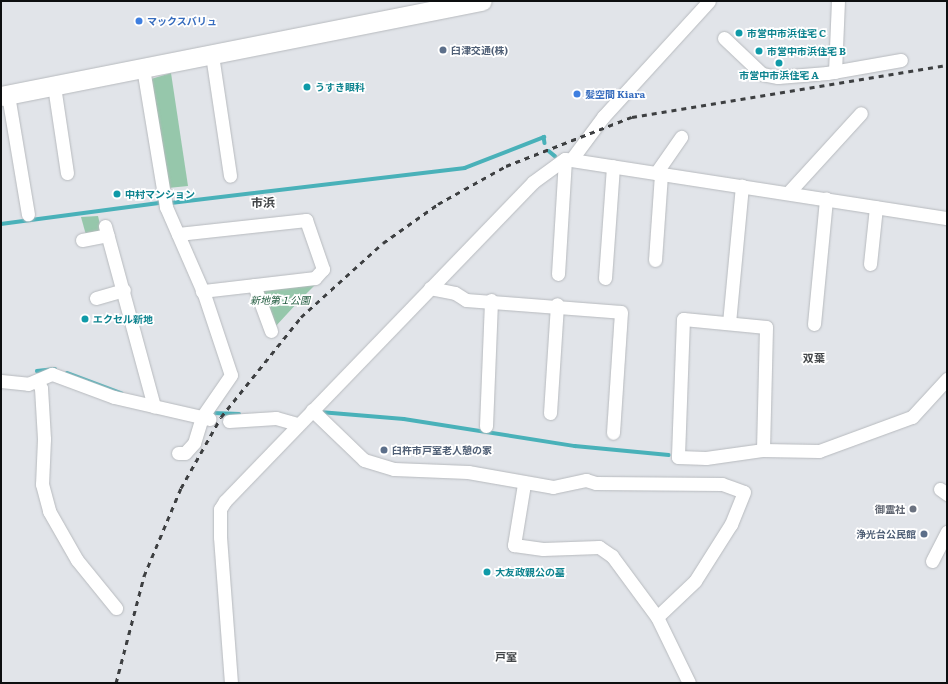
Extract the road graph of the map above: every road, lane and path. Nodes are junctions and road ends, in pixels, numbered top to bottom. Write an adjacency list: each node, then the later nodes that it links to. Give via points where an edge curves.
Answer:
1 (482, 1): 4 (street)
2 (709, 1): 14 (street, via 603,117)
3 (838, 1): 9 (street)
4 (452, 4): 6 (street)
5 (724, 38): 9 (street, via 762,74 778,77)
6 (212, 54): 8 (street); 18 (street)
7 (901, 60): 9 (street)
8 (143, 68): 10 (street); 25 (street, via 166,207)
9 (835, 72)
10 (54, 86): 11 (street); 16 (street)
11 (5, 96): 23 (street)
12 (861, 113): 20 (street)
13 (681, 137): 17 (street)
14 (568, 160): 15 (street); 29 (street); 32 (street, via 533,182)
15 (613, 166): 17 (street); 30 (street)
16 (67, 173)
17 (658, 173): 19 (street); 27 (street)
18 (230, 176)
19 (742, 186): 20 (street); 38 (street)
20 (788, 193): 21 (street)
21 (826, 199): 22 (street); 39 (street)
22 (876, 207): 24 (street); 28 (street)
23 (28, 214)
24 (947, 218)
25 (178, 234): 31 (street, via 306,220 323,270 315,278); 34 (street)
26 (82, 240): 33 (street, via 106,231)
27 (655, 260)
28 (870, 264)
29 (558, 274)
30 (605, 278)
31 (254, 285): 34 (street); 40 (street)
32 (430, 288): 36 (street, via 455,293 466,300); 45 (street)
33 (124, 290): 35 (street); 44 (street)
34 (202, 291): 47 (street, via 231,375)
35 (96, 298)
36 (491, 300): 37 (street); 50 (street)
37 (557, 304): 46 (street); 51 (street, via 621,312)
38 (729, 323): 52 (street, via 766,326); 52 (street, via 683,319 678,456 706,458)
39 (814, 324)
40 (272, 331)
41 (947, 379): 52 (street, via 921,410 890,426 819,451)
42 (1, 381): 43 (street)
43 (37, 381): 44 (street, via 52,374 114,397); 57 (street, via 41,388 44,439 42,484 49,511 77,560)
44 (153, 401): 47 (street)
45 (312, 410): 49 (street); 54 (street, via 364,460 375,465 428,472 468,472)
46 (550, 413)
47 (207, 418): 53 (street, via 194,443 185,453)
48 (229, 421): 49 (street, via 276,418)
49 (297, 424): 59 (street, via 220,509)
50 (486, 426)
51 (613, 433)
52 (763, 450)
53 (178, 453)
54 (524, 484): 58 (street, via 514,545 544,549 599,547 624,570); 58 (street, via 553,487 586,480 603,484 703,483 744,492 731,524 695,581)
55 (947, 532): 56 (street)
56 (932, 561)
57 (116, 608)
58 (657, 617): 60 (street)
59 (230, 683)
60 (688, 683)

